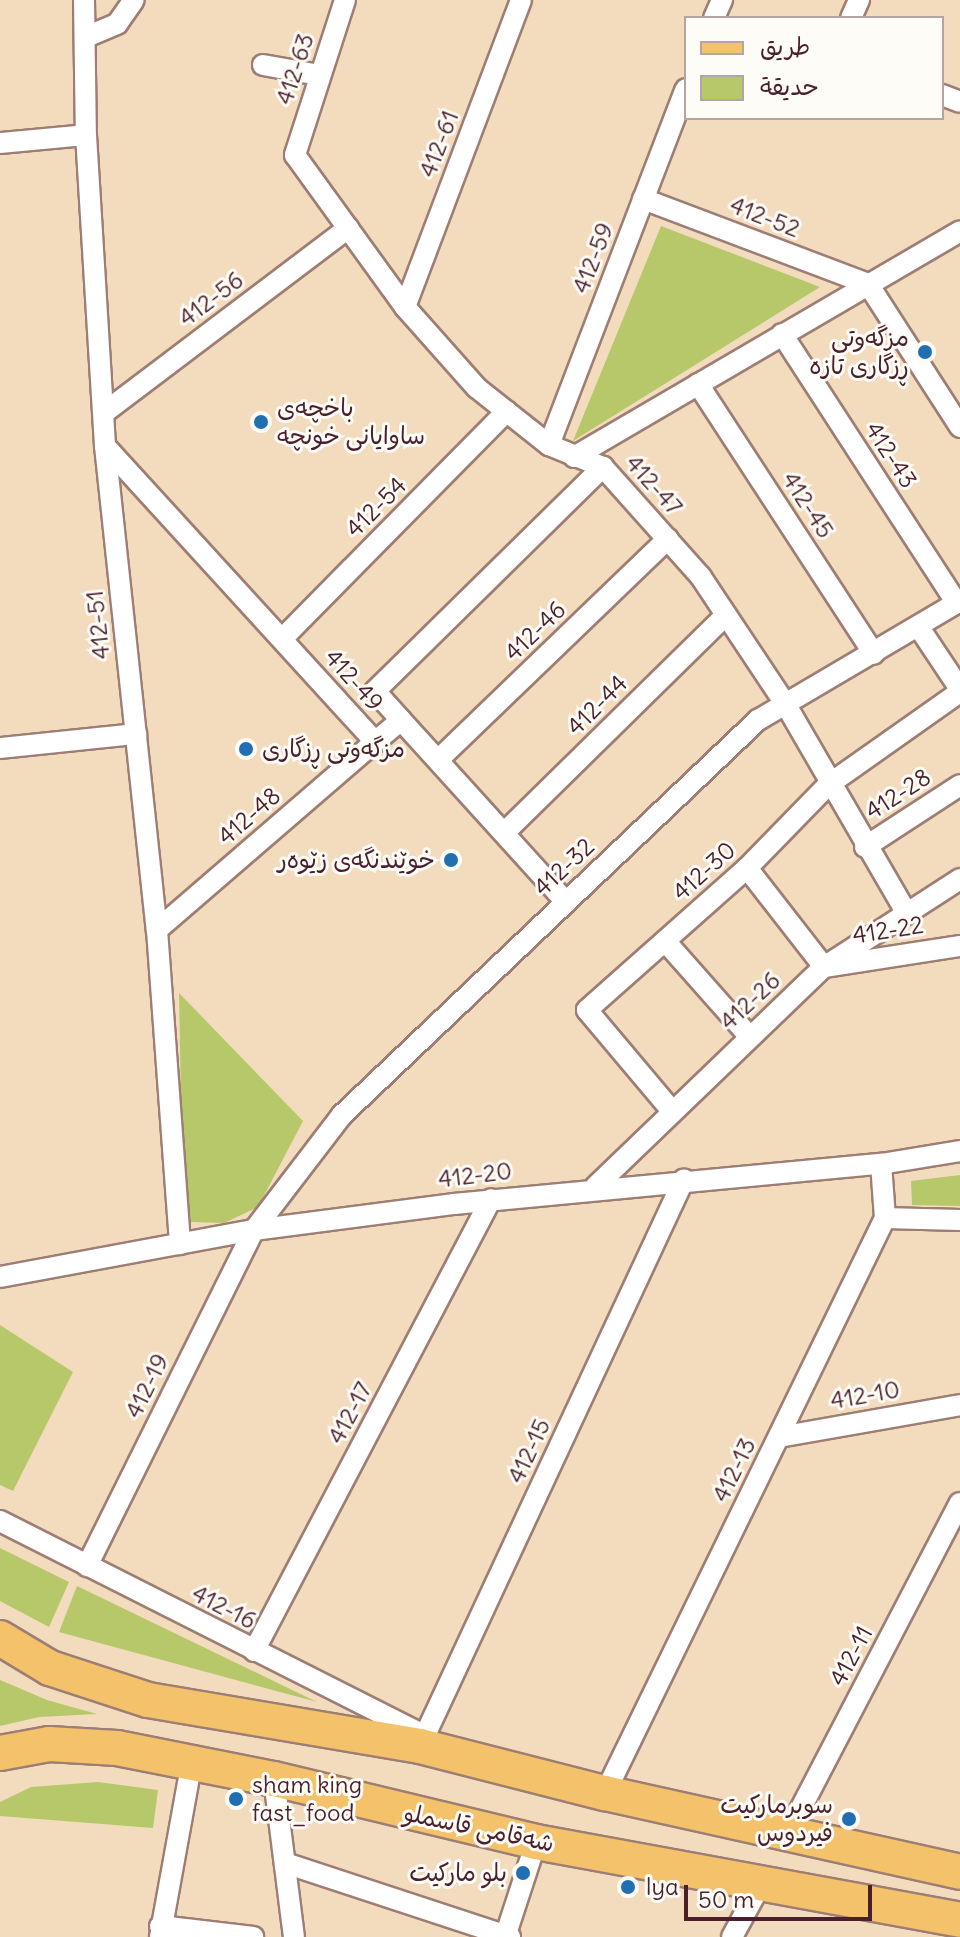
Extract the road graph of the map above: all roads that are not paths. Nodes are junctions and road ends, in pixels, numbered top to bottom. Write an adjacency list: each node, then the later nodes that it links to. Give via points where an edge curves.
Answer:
1 (84, 0): 5 (street, 412-51)
2 (134, 0): 5 (street, via 117,24)
3 (345, 0): 7 (street, 412-63)
4 (521, 0): 16 (street, 412-61)
5 (86, 37): 9 (street, 412-51)
6 (263, 65): 7 (street)
7 (320, 75): 11 (street, 412-63)
8 (684, 94): 12 (street, 412-59)
9 (86, 135): 10 (street); 20 (street, 412-51)
10 (0, 143)
11 (295, 155): 13 (street, 412-47)
12 (643, 199): 15 (street, 412-52); 22 (street, 412-59)
13 (348, 228): 16 (street, 412-47); 20 (street, 412-56)
14 (957, 238): 15 (street)
15 (868, 284): 17 (street); 21 (street)
16 (405, 307): 19 (street, 412-47, via 477,388)
17 (782, 334): 18 (street); 27 (street, 412-43)
18 (698, 384): 24 (street); 31 (street, 412-45)
19 (507, 411): 22 (street, 412-47); 30 (street, 412-54)
20 (105, 412): 23 (street, 412-51)
21 (960, 427)
22 (549, 445): 24 (street, 412-47)
23 (105, 446): 30 (street, 412-49); 37 (street, 412-51)
24 (574, 457): 25 (street, 412-47)
25 (603, 467): 26 (street, 412-47); 33 (street)
26 (668, 539): 28 (street, 412-47); 40 (street, 412-46)
27 (958, 602): 29 (street, 412-32)
28 (726, 615): 34 (street, 412-47); 43 (street, 412-44)
29 (918, 626): 31 (street, 412-32); 32 (street)
30 (282, 639): 35 (street, 412-49)
31 (874, 654): 34 (street, 412-32)
32 (960, 690): 41 (street, 412-30)
33 (375, 691): 35 (street); 36 (street)
34 (786, 705): 41 (street, 412-47); 47 (street, 412-32, via 758,720)
35 (349, 714): 38 (street, 412-49)
36 (401, 720): 38 (street, 412-49); 40 (street, 412-49)
37 (136, 734): 39 (street); 49 (street, 412-51)
38 (375, 742): 49 (street, 412-48)
39 (0, 748)
40 (438, 760): 43 (street, 412-49)
41 (828, 785): 44 (street, 412-47); 45 (street, 412-30)
42 (960, 785): 44 (street, 412-28)
43 (504, 833): 47 (street, 412-49)
44 (865, 847): 48 (street, 412-47)
45 (747, 868): 50 (street, 412-30); 52 (street)
46 (960, 879): 48 (street, 412-26)
47 (566, 902): 62 (street, 412-32, via 342,1115)
48 (906, 912): 52 (street, 412-26)
49 (157, 930): 63 (street, 412-51)
50 (665, 941): 53 (street); 54 (street, 412-30, via 587,1010)
51 (960, 946): 52 (street, 412-22)
52 (824, 967): 53 (street, 412-26)
53 (750, 1037): 54 (street, 412-26)
54 (672, 1111): 58 (street, 412-26)
55 (960, 1151): 56 (street, 412-20)
56 (881, 1164): 57 (street, 412-20); 60 (street)
57 (684, 1179): 58 (street, 412-20); 73 (street, 412-15)
58 (595, 1187): 59 (street, 412-20)
59 (491, 1199): 62 (street, 412-20); 71 (street, 412-17)
60 (885, 1218): 61 (street); 66 (street, 412-13)
61 (960, 1220)
62 (254, 1230): 63 (street, 412-20); 69 (street, 412-19)
63 (180, 1244): 64 (street, 412-20)
64 (0, 1277)
65 (960, 1405): 66 (street, 412-10)
66 (779, 1437): 77 (street, 412-13)
67 (960, 1503): 78 (street, 412-11)
68 (0, 1521): 69 (street, 412-16)
69 (87, 1566): 71 (street, 412-16)
70 (0, 1638): 72 (main road, via 83,1681)
71 (254, 1651): 73 (street, 412-16)
72 (206, 1712): 73 (main road); 75 (main road)
73 (423, 1741): 77 (main road)
74 (0, 1753): 75 (main road, شەقامی قاسملو, via 90,1744)
75 (192, 1761): 76 (main road, شەقامی قاسملو); 84 (street)
76 (274, 1779): 79 (main road, شەقامی قاسملو); 80 (street)
77 (605, 1793): 78 (main road)
78 (788, 1833): 81 (main road)
79 (536, 1842): 82 (main road, شەقامی قاسملو); 85 (street)
80 (285, 1863): 85 (street); 87 (street)
81 (960, 1872)
82 (762, 1882): 83 (main road, شەقامی قاسملو); 88 (street)
83 (960, 1920)
84 (160, 1932): 86 (street)
85 (507, 1936)
86 (253, 1937)
87 (294, 1937)
88 (732, 1937)

